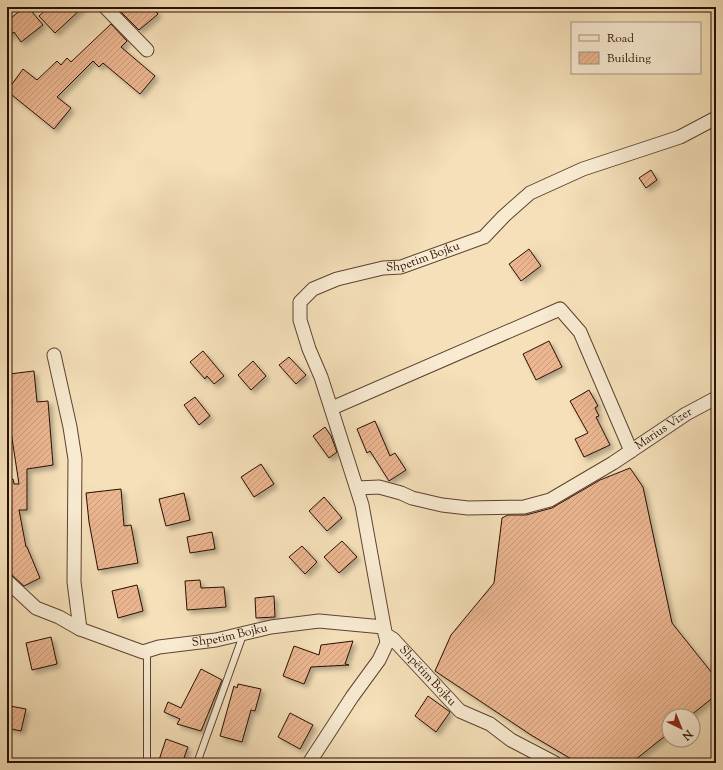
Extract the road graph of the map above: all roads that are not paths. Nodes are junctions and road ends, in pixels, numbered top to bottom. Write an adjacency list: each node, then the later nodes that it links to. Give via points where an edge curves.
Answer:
1 (105, 7): 2 (street)
2 (147, 50)
3 (716, 118): 6 (street, Shpetim Bojku, via 680,137 583,169 530,193 484,237 401,267 384,268 337,279 313,289 300,302 300,320 308,349)
4 (54, 355): 10 (street, via 75,459 74,582)
5 (716, 398): 7 (street, Marius Vizer, via 686,414)
6 (332, 408): 7 (street, via 560,309 580,332); 8 (street, Shpetim Bojku)
7 (632, 451): 8 (street, Marius Vizer, via 550,500 524,507 461,507 412,498 379,487)
8 (357, 488): 11 (street, Shpetim Bojku)
9 (7, 581): 10 (street, Shpetim Bojku, via 36,608 60,617)
10 (80, 629): 13 (street, Shpetim Bojku, via 142,652)
11 (384, 631): 12 (street, Shpetim Bojku, via 319,621 271,627); 16 (street, Shpetim Bojku, via 387,643 379,660); 17 (street, Shpëtim Bojku, via 460,712 490,724 511,740)
12 (243, 635): 13 (street, Shpetim Bojku); 15 (lane)
13 (147, 650): 14 (lane)
14 (146, 763)
15 (197, 763)
16 (309, 763)
17 (555, 763)

